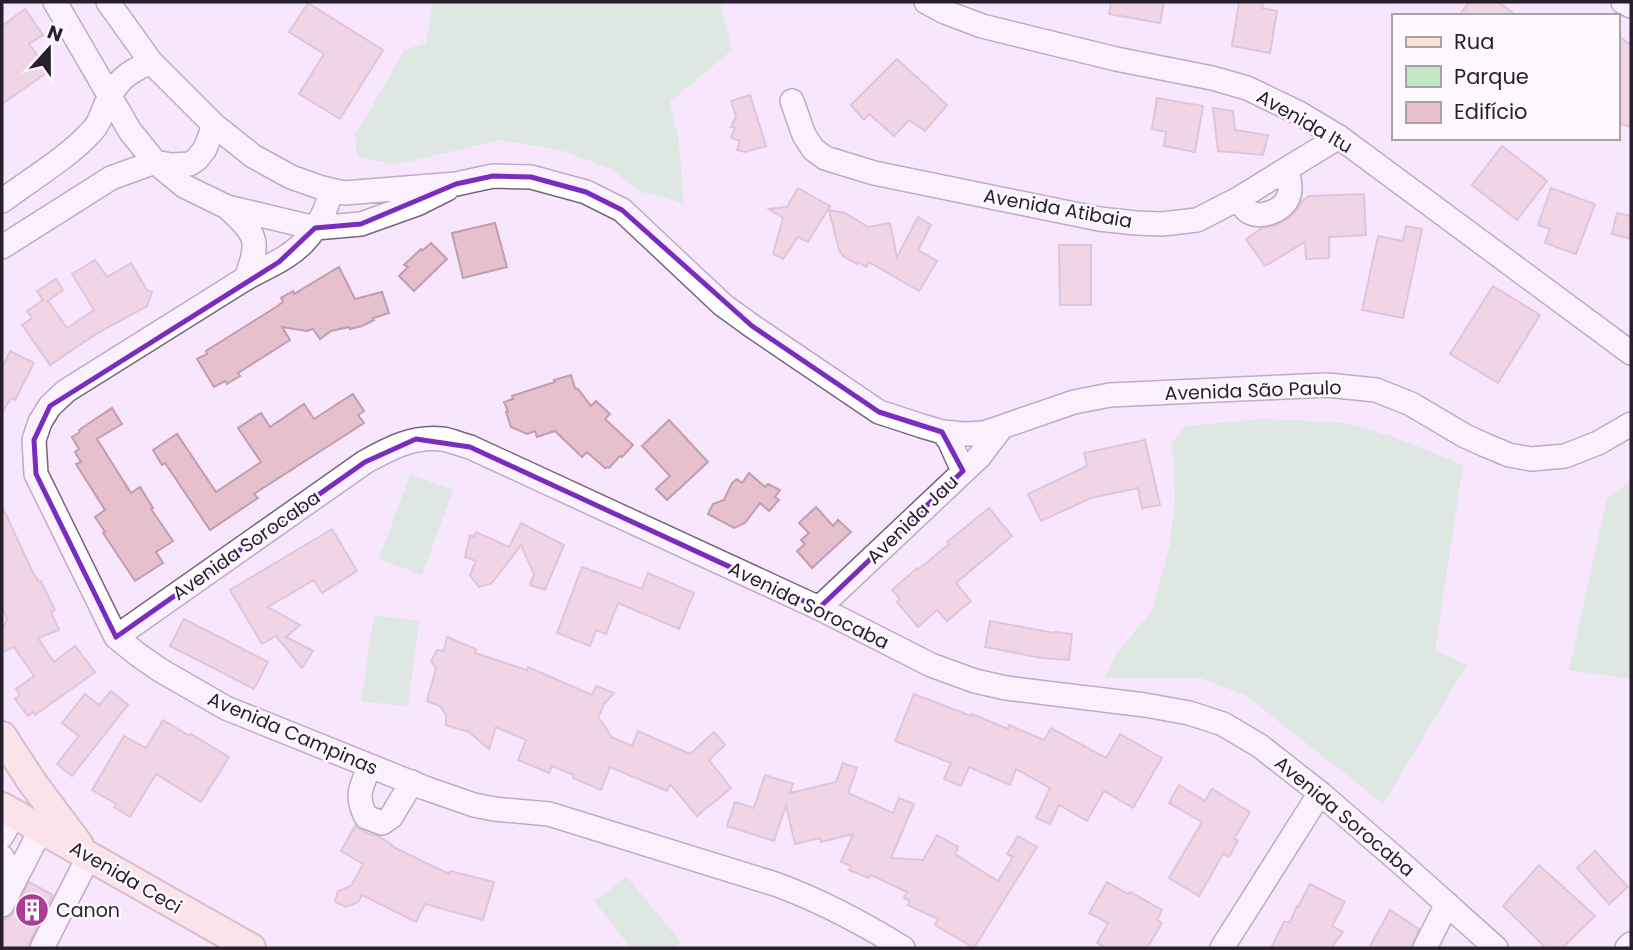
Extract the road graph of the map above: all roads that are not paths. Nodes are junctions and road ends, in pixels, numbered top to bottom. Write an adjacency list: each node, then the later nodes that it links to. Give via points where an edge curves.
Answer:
1 (55, 2): 7 (street, Avenida São Paulo)
2 (108, 2): 6 (street, Avenida São Paulo)
3 (926, 2): 10 (street, Avenida Itu, via 982,26 1247,88)
4 (1623, 2): 5 (street)
5 (1631, 6)
6 (151, 62): 7 (street, via 130,72); 9 (street, Avenida São Paulo)
7 (109, 97): 11 (street, Avenida São Paulo); 14 (street, via 96,128)
8 (792, 101): 10 (street, Avenida Atibaia, via 804,135 825,158 874,173 1136,223 1197,220)
9 (214, 125): 11 (street, via 205,149 190,164); 13 (street, Avenida São Paulo, via 253,156 291,177)
10 (1339, 137): 19 (street, Avenida Itu)
11 (155, 162): 15 (street, Avenida São Paulo, via 184,186); 17 (street, via 111,178)
12 (456, 184): 13 (street, Avenida São Paulo, via 344,193); 16 (street, Avenida São Paulo, via 361,224); 22 (street, Avenida São Paulo, via 493,176 531,177 586,192 622,210 723,305 764,334 879,412)
13 (331, 190): 16 (street, Avenida Campinas)
14 (2, 201)
15 (227, 207): 16 (street, Avenida São Paulo); 18 (street, via 251,231 255,244)
16 (315, 228): 18 (street, Avenida Campinas, via 279,262)
17 (2, 247)
18 (246, 278): 25 (street, Avenida Campinas, via 66,391 40,422 34,440 36,474)
19 (1631, 353)
20 (1631, 424): 21 (street, Avenida São Paulo, via 1565,456 1531,459 1485,445 1376,390 1327,385 1110,395 1074,402)
21 (1002, 427): 22 (street, Avenida São Paulo, via 984,433); 23 (street, Avenida Jau)
22 (942, 432): 23 (street)
23 (963, 471): 24 (street, Avenida Jau)
24 (819, 608): 25 (street, Avenida Sorocaba, via 470,447 443,439 416,439 365,461); 29 (street, Avenida Sorocaba, via 931,665 975,681 1145,705 1223,724 1261,746)
25 (116, 637): 27 (street, Avenida Campinas, via 160,670 226,708)
26 (2, 736): 32 (main road)
27 (370, 766): 28 (street, Avenida Campinas); 28 (street, via 359,792 366,817 382,823 391,817)
28 (412, 782): 40 (street, Avenida Campinas, via 474,805 549,814 775,884 832,907)
29 (1320, 793): 35 (street, Avenida Sorocaba); 41 (street)
30 (6, 819): 31 (main road, Avenida Ceci)
31 (41, 829): 32 (main road, Avenida Ceci); 36 (street)
32 (88, 856): 38 (street); 39 (main road, Avenida Ceci)
33 (2, 857): 34 (street, via 7,867)
34 (2, 879)
35 (1447, 904): 42 (street); 43 (street, Avenida Sorocaba)
36 (2, 905)
37 (1631, 944): 44 (street)
38 (42, 948)
39 (251, 948)
40 (903, 948)
41 (1222, 948)
42 (1425, 948)
43 (1496, 948)
44 (1627, 948)

